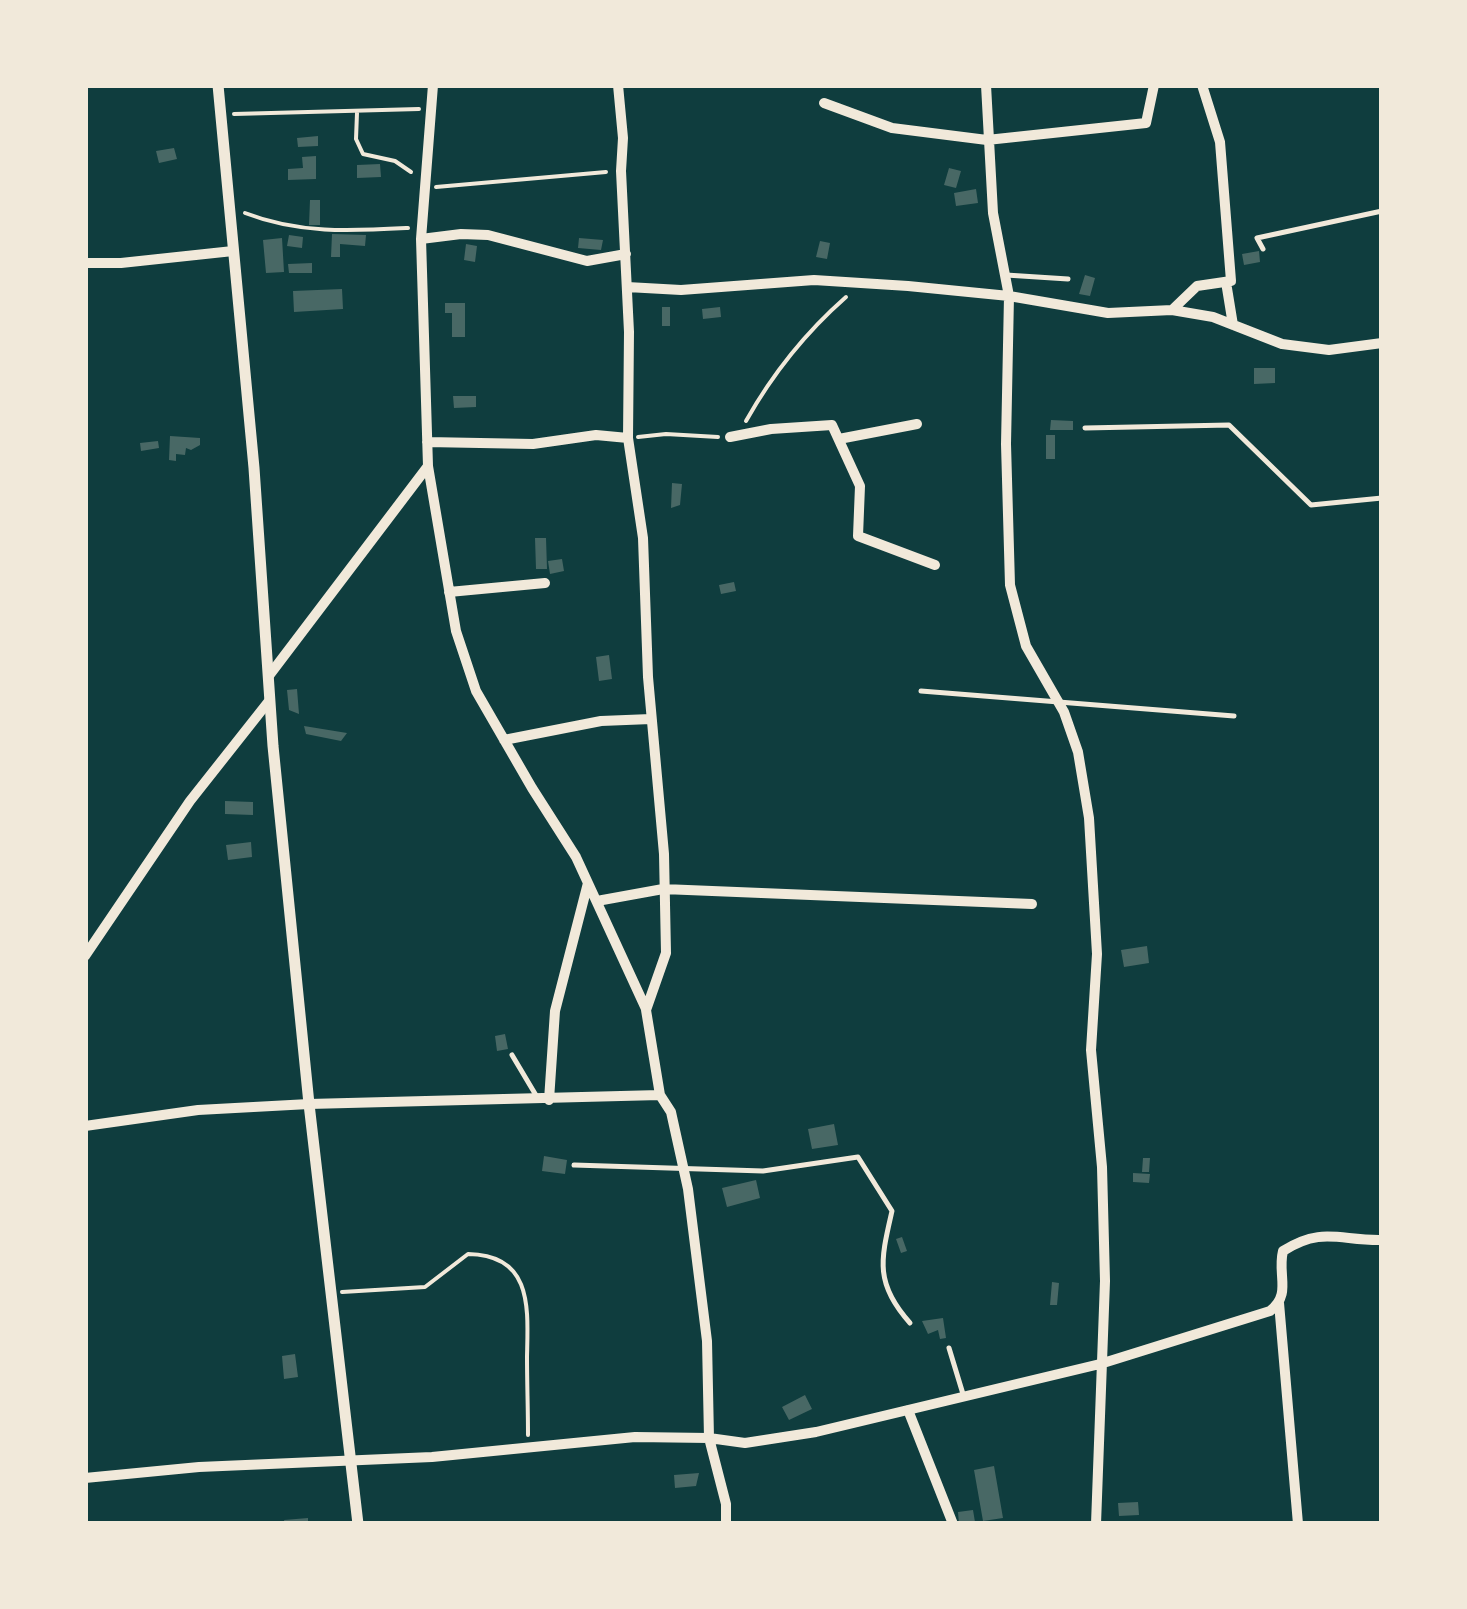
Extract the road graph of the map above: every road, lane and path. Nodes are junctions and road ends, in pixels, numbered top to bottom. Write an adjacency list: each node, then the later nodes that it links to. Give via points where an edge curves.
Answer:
1 (218, 85): 10 (street)
2 (433, 85): 8 (street)
3 (618, 85): 12 (street)
4 (986, 85): 11 (street)
5 (1154, 85): 11 (street, via 1146,124)
6 (1202, 85): 23 (street, via 1220,142 1230,256)
7 (824, 103): 11 (street, via 892,128)
8 (429, 108): 9 (path); 13 (street)
9 (357, 112): 10 (path); 13 (path, via 363,154 395,161)
10 (221, 114): 14 (street)
11 (986, 140): 21 (street)
12 (620, 171): 13 (path); 19 (street)
13 (426, 192): 16 (street)
14 (228, 208): 16 (path, via 316,231); 18 (street)
15 (1382, 211): 17 (lane, via 1257,238)
16 (422, 233): 19 (street, via 488,235 586,261); 35 (street)
17 (1264, 250)
18 (233, 251): 20 (street); 41 (street)
19 (626, 254): 25 (street)
20 (85, 263)
21 (1006, 275): 22 (lane); 26 (street)
22 (1068, 280)
23 (1226, 282): 27 (street, via 1197,286); 28 (street)
24 (860, 284): 25 (street); 26 (street); 32 (path, via 804,338)
25 (627, 288): 33 (street)
26 (1009, 296): 27 (street, via 1108,313); 44 (street, via 1010,585 1026,646)
27 (1172, 310): 28 (street)
28 (1233, 325): 29 (street, via 1282,344 1329,350)
29 (1382, 342)
30 (917, 424): 34 (street)
31 (1085, 428): 37 (lane, via 1229,425 1311,506)
32 (730, 437): 33 (path); 34 (street, via 832,425)
33 (628, 438): 35 (street); 46 (street, via 643,538)
34 (839, 439): 38 (street, via 860,486 858,536)
35 (427, 442): 36 (street)
36 (428, 466): 40 (street); 41 (street)
37 (1382, 498)
38 (935, 566)
39 (544, 584): 40 (street)
40 (449, 592): 47 (street, via 464,661)
41 (268, 678): 43 (street)
42 (921, 692): 44 (lane)
43 (270, 701): 52 (street, via 190,801); 57 (street)
44 (1058, 702): 45 (lane); 66 (street, via 1078,752 1092,870 1097,954 1091,1050 1105,1281)
45 (1234, 716)
46 (651, 718): 47 (street); 49 (street)
47 (504, 740): 48 (street)
48 (588, 883): 50 (street); 56 (street, via 554,1011)
49 (663, 889): 50 (street); 51 (street); 53 (street, via 666,953)
50 (597, 901): 53 (street)
51 (1032, 904)
52 (85, 956)
53 (646, 1010): 55 (street)
54 (512, 1055): 56 (lane)
55 (660, 1095): 56 (street); 60 (street, via 671,1112)
56 (544, 1100): 57 (street)
57 (309, 1104): 58 (street); 62 (street)
58 (85, 1126)
59 (574, 1165): 60 (lane)
60 (683, 1168): 64 (lane, via 763,1171 858,1156 892,1210 880,1259 893,1304); 69 (street, via 707,1341)
61 (1382, 1240): 63 (street, via 1323,1234 1300,1240 1283,1252 1285,1292)
62 (332, 1292): 70 (path, via 425,1287 468,1254 508,1266 528,1311); 71 (street)
63 (1279, 1304): 66 (street); 77 (street)
64 (910, 1323)
65 (949, 1348): 67 (lane)
66 (1100, 1364): 67 (street); 76 (street)
67 (964, 1397): 68 (street)
68 (908, 1410): 69 (street, via 746,1443); 75 (street)
69 (709, 1438): 70 (street, via 635,1437); 74 (street)
70 (528, 1450): 71 (street)
71 (352, 1462): 72 (street); 73 (street)
72 (85, 1478)
73 (358, 1524)
74 (726, 1524)
75 (953, 1524)
76 (1096, 1524)
77 (1298, 1524)

